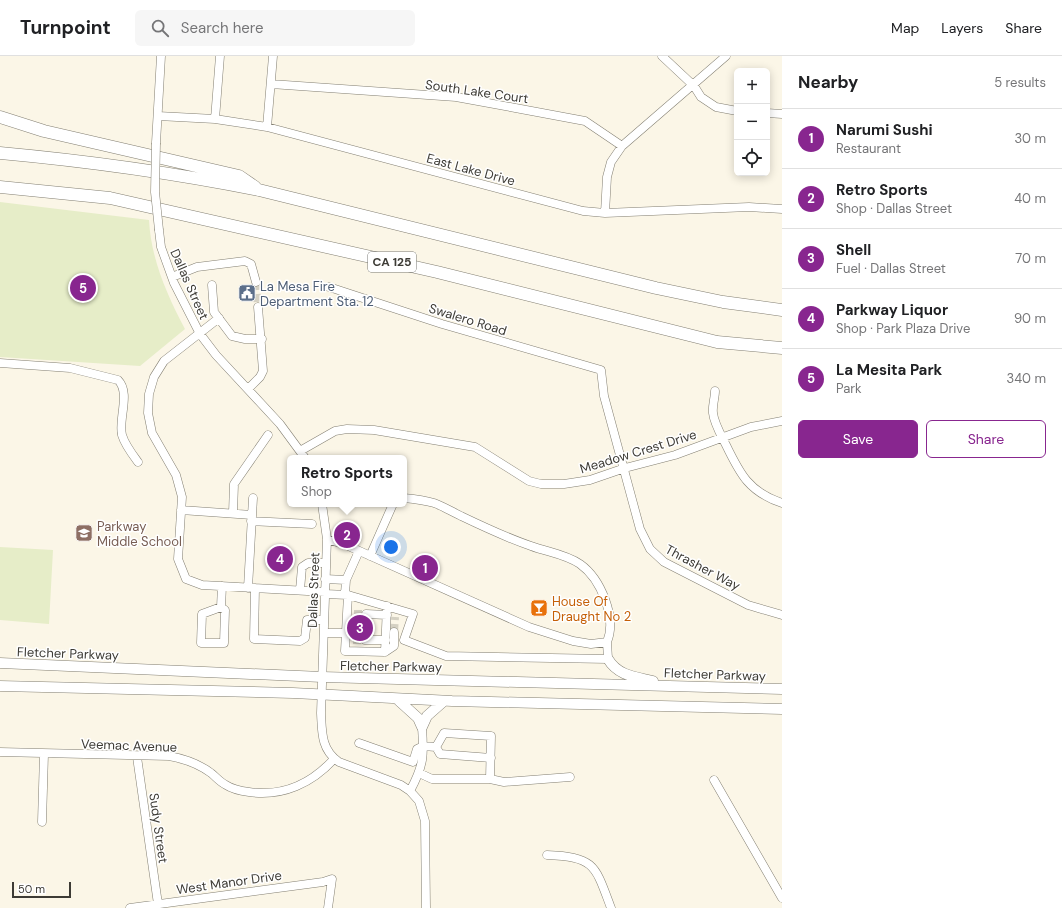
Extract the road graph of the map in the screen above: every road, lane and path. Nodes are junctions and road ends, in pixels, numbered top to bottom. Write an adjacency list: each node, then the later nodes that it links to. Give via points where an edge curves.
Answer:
1 (161, 56): 11 (street, Dallas Street)
2 (220, 56): 13 (street)
3 (274, 56): 6 (street)
4 (662, 56): 7 (street)
5 (726, 56): 7 (street)
6 (271, 84): 14 (street); 15 (street, South Lake Court, via 456,97 585,121)
7 (694, 86): 8 (street, via 702,97 716,107); 15 (street)
8 (734, 110)
9 (770, 113): 10 (street)
10 (782, 114)
11 (158, 116): 13 (street, East Lake Drive); 21 (street, Dallas Street, bridge, via 155,192 161,247)
12 (0, 117): 18 (highway, via 51,133 239,176)
13 (215, 120): 14 (street, East Lake Drive)
14 (267, 128): 20 (street, East Lake Drive, via 583,211)
15 (622, 146): 20 (street, via 610,162)
16 (0, 153): 18 (highway, via 142,170)
17 (0, 186): 30 (highway, CA 125, via 110,198 430,271 717,342)
18 (259, 190): 26 (highway, via 656,288 724,302)
19 (782, 209): 20 (street, East Lake Drive, via 749,207)
20 (605, 213)
21 (172, 277): 22 (street, via 197,267 245,261 251,264); 28 (street, Dallas Street)
22 (256, 282)
23 (212, 284): 27 (street, via 214,312)
24 (329, 286): 32 (street, Swalero Road, via 442,324)
25 (258, 307): 29 (street)
26 (782, 310)
27 (219, 318): 28 (street); 29 (street, via 232,336)
28 (200, 334): 33 (street, Dallas Street); 46 (street, via 164,361 154,377 149,394 148,413 152,433 176,475 182,497)
29 (262, 339): 33 (street, via 263,370)
30 (782, 348)
31 (0, 363): 39 (street, via 70,368 118,380 123,387 121,430)
32 (602, 370): 40 (street, Thrasher Way, via 604,396)
33 (248, 389): 38 (street, Dallas Street, via 280,424)
34 (715, 391): 37 (street, via 713,413)
35 (782, 421): 37 (street, Meadow Crest Drive)
36 (268, 435): 47 (street, via 234,484)
37 (722, 436): 40 (street, Meadow Crest Drive, via 675,455); 43 (street, via 739,472 747,482 770,499)
38 (302, 454): 40 (street, Meadow Crest Drive, via 335,431 355,429 403,434 476,447 520,477 535,483 564,484 590,480)
39 (138, 462)
40 (625, 468): 64 (street, Thrasher Way, via 640,529 646,543 664,562 748,605)
41 (252, 498): 48 (street)
42 (407, 499): 72 (street, via 434,504 493,531 580,564 590,573 610,612 610,633)
43 (782, 503)
44 (322, 507): 50 (street, Dallas Street)
45 (392, 507): 52 (street)
46 (181, 510): 47 (street); 56 (street, via 178,559 186,579 193,583)
47 (233, 514): 48 (street)
48 (252, 518): 49 (street); 57 (street)
49 (312, 524)
50 (327, 539): 51 (street); 53 (street, Dallas Street)
51 (359, 551): 52 (street); 55 (street)
52 (370, 556): 72 (street, via 529,626 573,641 591,644)
53 (326, 563): 54 (street, Dallas Street); 58 (street, via 308,563 302,568)
54 (325, 580): 55 (street); 59 (street, Dallas Street)
55 (346, 580): 60 (street)
56 (222, 586): 57 (street); 61 (street)
57 (252, 588): 58 (street); 66 (street, via 254,639 300,641 305,638 307,620)
58 (300, 590): 59 (street)
59 (325, 593): 60 (street); 66 (street, Dallas Street)
60 (346, 594): 62 (street); 69 (street, via 350,614)
61 (221, 607): 61 (street, via 225,610 224,643 201,643 202,614)
62 (391, 607): 65 (street); 74 (street, via 413,614 404,640 446,656)
63 (366, 614): 65 (street)
64 (782, 615)
65 (391, 616): 71 (street)
66 (324, 620): 68 (street, Dallas Street)
67 (394, 632): 73 (street, via 394,646)
68 (324, 633): 69 (street); 76 (street, Dallas Street)
69 (348, 638): 73 (street, via 345,651)
70 (365, 640): 71 (street)
71 (386, 640): 73 (street)
72 (607, 642): 74 (street)
73 (385, 652)
74 (608, 659): 78 (main road, via 612,666 624,675)
75 (0, 663): 76 (main road, Fletcher Parkway)
76 (322, 677): 78 (main road, Fletcher Parkway); 80 (street, Dallas Street)
77 (0, 686): 80 (main road, via 293,693)
78 (668, 686): 79 (main road, Fletcher Parkway)
79 (782, 689)
80 (322, 696): 81 (main road); 92 (street, Dallas Street, via 323,740)
81 (398, 699): 82 (main road); 84 (main road, via 418,718)
82 (444, 701): 83 (main road); 84 (main road, via 427,716)
83 (782, 709)
84 (422, 727): 86 (street)
85 (359, 744): 86 (street, via 413,762 417,749)
86 (423, 746): 87 (street); 93 (street, via 422,768)
87 (436, 747): 91 (street, via 440,754); 91 (street, via 444,733 492,736)
88 (0, 752): 89 (street, Veemac Avenue)
89 (44, 754): 90 (street, Veemac Avenue); 98 (street)
90 (136, 757): 92 (street, Veemac Avenue, via 169,756 187,760 204,768 227,786 264,793 283,791 301,784 318,774); 101 (street, Sudy Street)
91 (491, 758): 95 (street)
92 (334, 759): 97 (street)
93 (419, 773): 95 (street, via 432,779); 97 (street)
94 (570, 777): 95 (street, via 504,782)
95 (490, 779)
96 (714, 780): 100 (street)
97 (410, 791): 104 (street, via 419,801 424,814)
98 (42, 822)
99 (547, 855): 105 (street, via 571,856 589,864 600,879)
100 (782, 898)
101 (158, 904): 102 (street, West Manor Drive); 103 (street, West Manor Drive, via 332,879)
102 (130, 908)
103 (328, 908)
104 (426, 908)
105 (611, 908)

